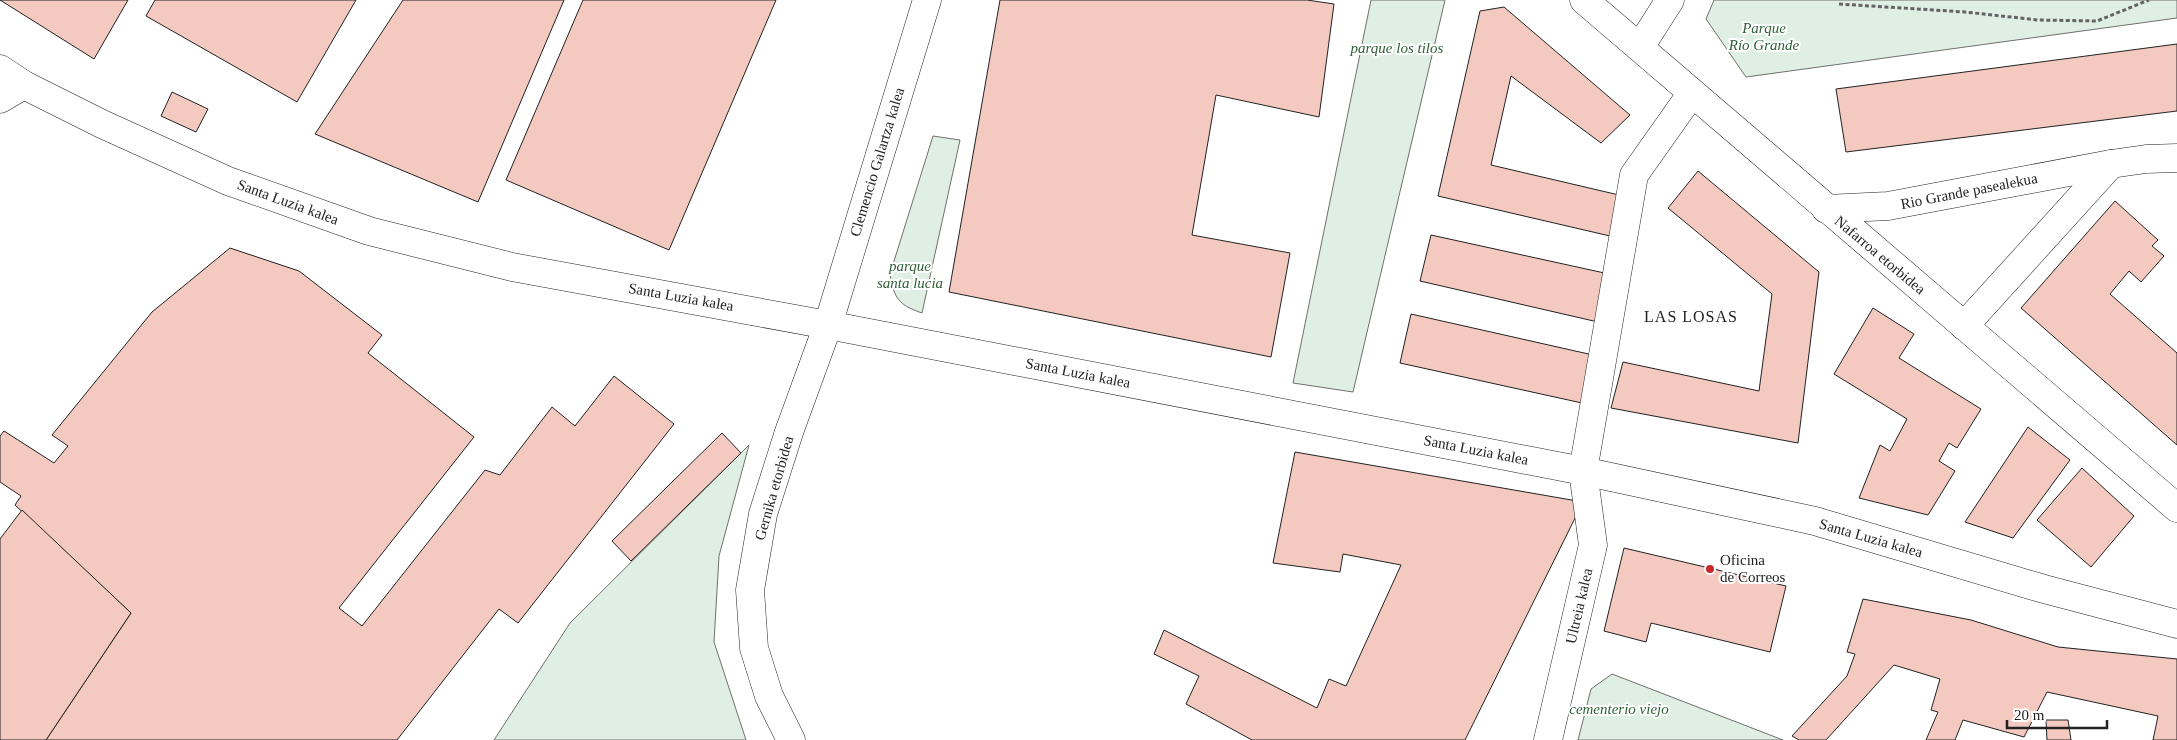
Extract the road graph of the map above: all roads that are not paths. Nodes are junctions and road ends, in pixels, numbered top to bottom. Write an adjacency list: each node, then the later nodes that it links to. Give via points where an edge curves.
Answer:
1 (927, 0): 12 (street, Clemencio Galartza kalea)
2 (1584, 0): 4 (street, Nafarroa etorbidea)
3 (1670, 0): 4 (street)
4 (1640, 47): 7 (street, Nafarroa etorbidea)
5 (0, 68): 6 (street, Santa Luzia kalea)
6 (24, 85): 8 (street); 12 (street, Santa Luzia kalea, via 228,181 369,231 512,267)
7 (1692, 93): 11 (street, Nafarroa etorbidea); 14 (street, Ultreia kalea, via 1634,175)
8 (0, 99)
9 (2177, 158): 10 (street, Rio Grande pasealekua)
10 (2111, 164): 11 (street, Rio Grande pasealekua, via 1888,206); 13 (street)
11 (1826, 209): 13 (street, Nafarroa etorbidea)
12 (828, 325): 14 (street, Santa Luzia kalea); 17 (street, Gernika etorbidea, via 763,514 750,590 754,648 769,696)
13 (1964, 326): 15 (street, Nafarroa etorbidea)
14 (1583, 471): 16 (street, Santa Luzia kalea, via 1815,521 2044,589); 18 (street, Ultreia kalea, via 1593,545)
15 (2177, 508)
16 (2177, 624)
17 (791, 740)
18 (1548, 740)

